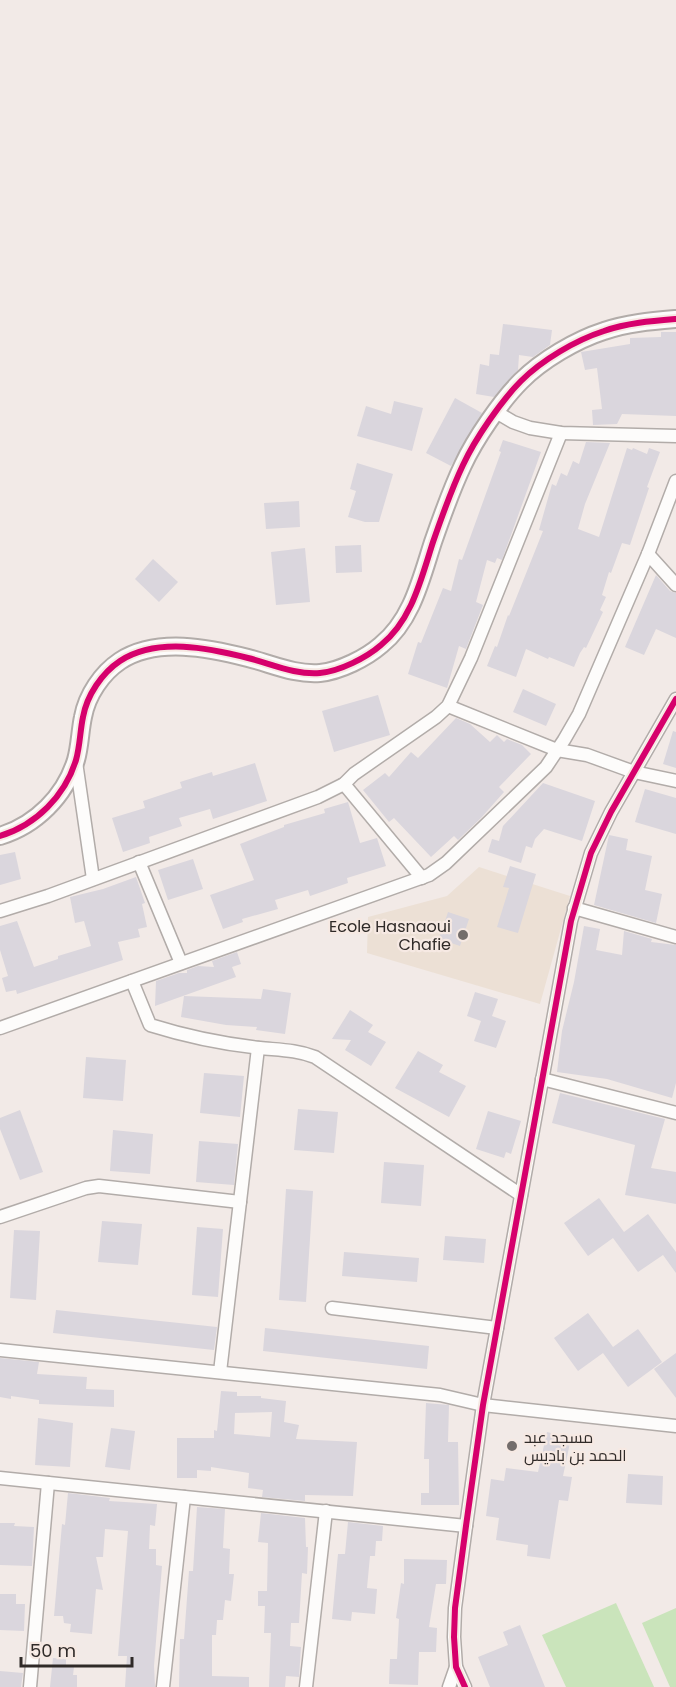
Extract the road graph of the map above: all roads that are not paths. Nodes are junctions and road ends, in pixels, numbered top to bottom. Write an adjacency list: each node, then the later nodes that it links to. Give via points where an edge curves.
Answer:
1 (676, 319): 2 (street, via 638,322 604,331 563,349 521,381)
2 (496, 412): 3 (street, via 530,428); 11 (street, via 463,464 400,627 380,646 348,664 320,673 294,672 206,650 170,646 144,651 120,662 97,683 84,712)
3 (561, 433): 4 (street); 9 (street)
4 (676, 436)
5 (676, 481): 6 (street)
6 (648, 554): 7 (street); 10 (street, via 579,714)
7 (676, 585)
8 (676, 699): 12 (street)
9 (448, 706): 10 (street); 14 (street)
10 (558, 750): 12 (street, via 587,755); 17 (street, via 546,767 446,863)
11 (76, 760): 15 (street, via 59,794 42,814); 18 (street)
12 (634, 772): 13 (street); 19 (street, via 591,853)
13 (676, 781)
14 (344, 784): 16 (street, via 293,807); 17 (street)
15 (0, 836)
16 (139, 862): 18 (street); 22 (street)
17 (422, 878): 22 (street)
18 (93, 879): 20 (street)
19 (574, 908): 21 (street); 26 (street)
20 (0, 911)
21 (676, 937)
22 (181, 963): 23 (street)
23 (132, 981): 24 (street); 25 (street, via 150,1025)
24 (0, 1028)
25 (258, 1048): 28 (street, via 302,1051 315,1057); 29 (street)
26 (542, 1079): 27 (street); 28 (street)
27 (676, 1113)
28 (521, 1195): 32 (street)
29 (240, 1202): 30 (street, via 99,1186); 34 (street)
30 (0, 1217)
31 (332, 1308): 32 (street)
32 (497, 1328): 35 (street)
33 (0, 1350): 34 (street)
34 (220, 1372): 35 (street, via 440,1395)
35 (483, 1405): 36 (street); 41 (street)
36 (676, 1426)
37 (0, 1478): 38 (street)
38 (48, 1483): 39 (street); 43 (street)
39 (183, 1497): 40 (street); 44 (street)
40 (326, 1511): 41 (street); 45 (street)
41 (466, 1526): 42 (street, via 455,1608)
42 (456, 1667): 46 (street); 47 (street)
43 (30, 1687)
44 (163, 1687)
45 (306, 1687)
46 (449, 1687)
47 (465, 1687)

